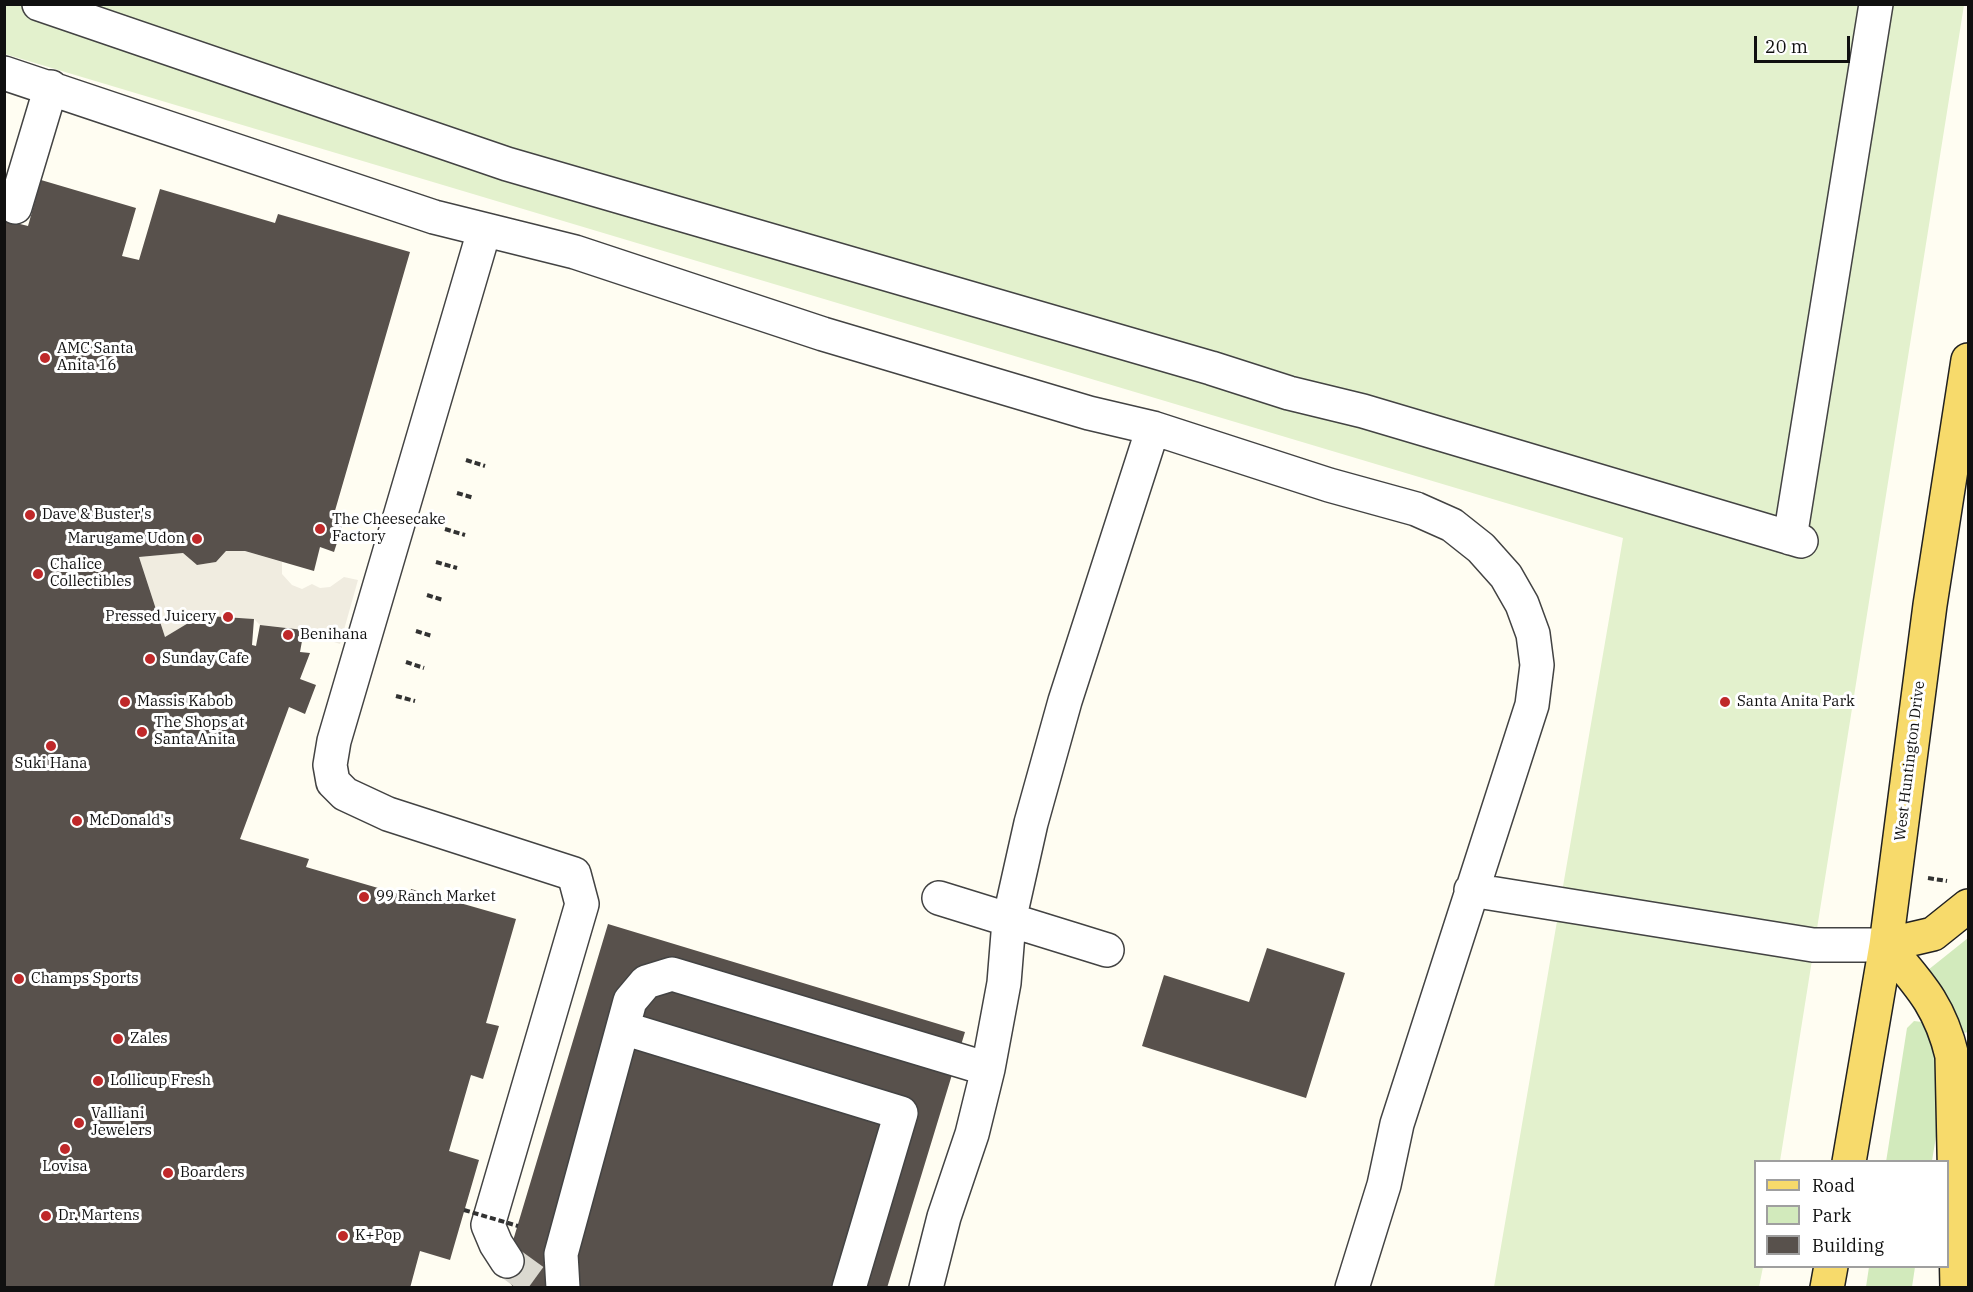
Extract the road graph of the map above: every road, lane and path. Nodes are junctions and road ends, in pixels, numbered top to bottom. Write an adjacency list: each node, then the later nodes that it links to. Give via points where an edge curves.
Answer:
1 (39, 4): 2 (street, via 507,164 1795,540)
2 (1876, 4)
3 (4, 73): 4 (street)
4 (51, 87): 5 (street); 6 (street)
5 (15, 207)
6 (484, 231): 8 (street, via 575,252 823,334 1089,413); 36 (street, via 330,765 333,782 345,794 408,820 574,874 582,904 488,1225)
7 (1968, 360): 29 (main road, West Huntington Drive, via 1930,604)
8 (1153, 428): 25 (street, via 1416,509 1452,525 1482,548 1506,576 1533,634 1537,665 1532,705); 28 (street, via 1065,701)
9 (466, 460): 10 (path)
10 (485, 466)
11 (457, 493): 12 (path)
12 (474, 498)
13 (445, 529): 14 (path)
14 (465, 535)
15 (436, 562): 16 (path)
16 (457, 568)
17 (427, 595): 18 (path)
18 (443, 600)
19 (416, 631): 20 (path)
20 (432, 636)
21 (406, 662): 22 (path)
22 (424, 668)
23 (396, 696): 24 (path)
24 (415, 701)
25 (1471, 890): 29 (street, via 1821,946); 42 (street, via 1397,1124 1384,1185)
26 (939, 898): 28 (street)
27 (1968, 906): 29 (main road, via 1933,934)
28 (1009, 921): 30 (street); 32 (street, via 1004,983)
29 (1886, 945): 33 (main road, West Huntington Drive); 44 (main road, via 1929,996 1945,1026 1952,1056)
30 (1107, 950)
31 (623, 1028): 32 (street, via 630,1001 646,982 672,975); 39 (street, via 561,1254); 40 (street, via 901,1113)
32 (988, 1069): 41 (street)
33 (1849, 1160)
34 (464, 1210): 35 (path, bridge)
35 (518, 1226)
36 (507, 1261)
37 (1831, 1268): 43 (main road)
38 (1968, 1269): 45 (main road)
39 (563, 1287)
40 (849, 1287)
41 (926, 1287)
42 (1352, 1287)
43 (1827, 1287)
44 (1957, 1287)
45 (1966, 1287)

